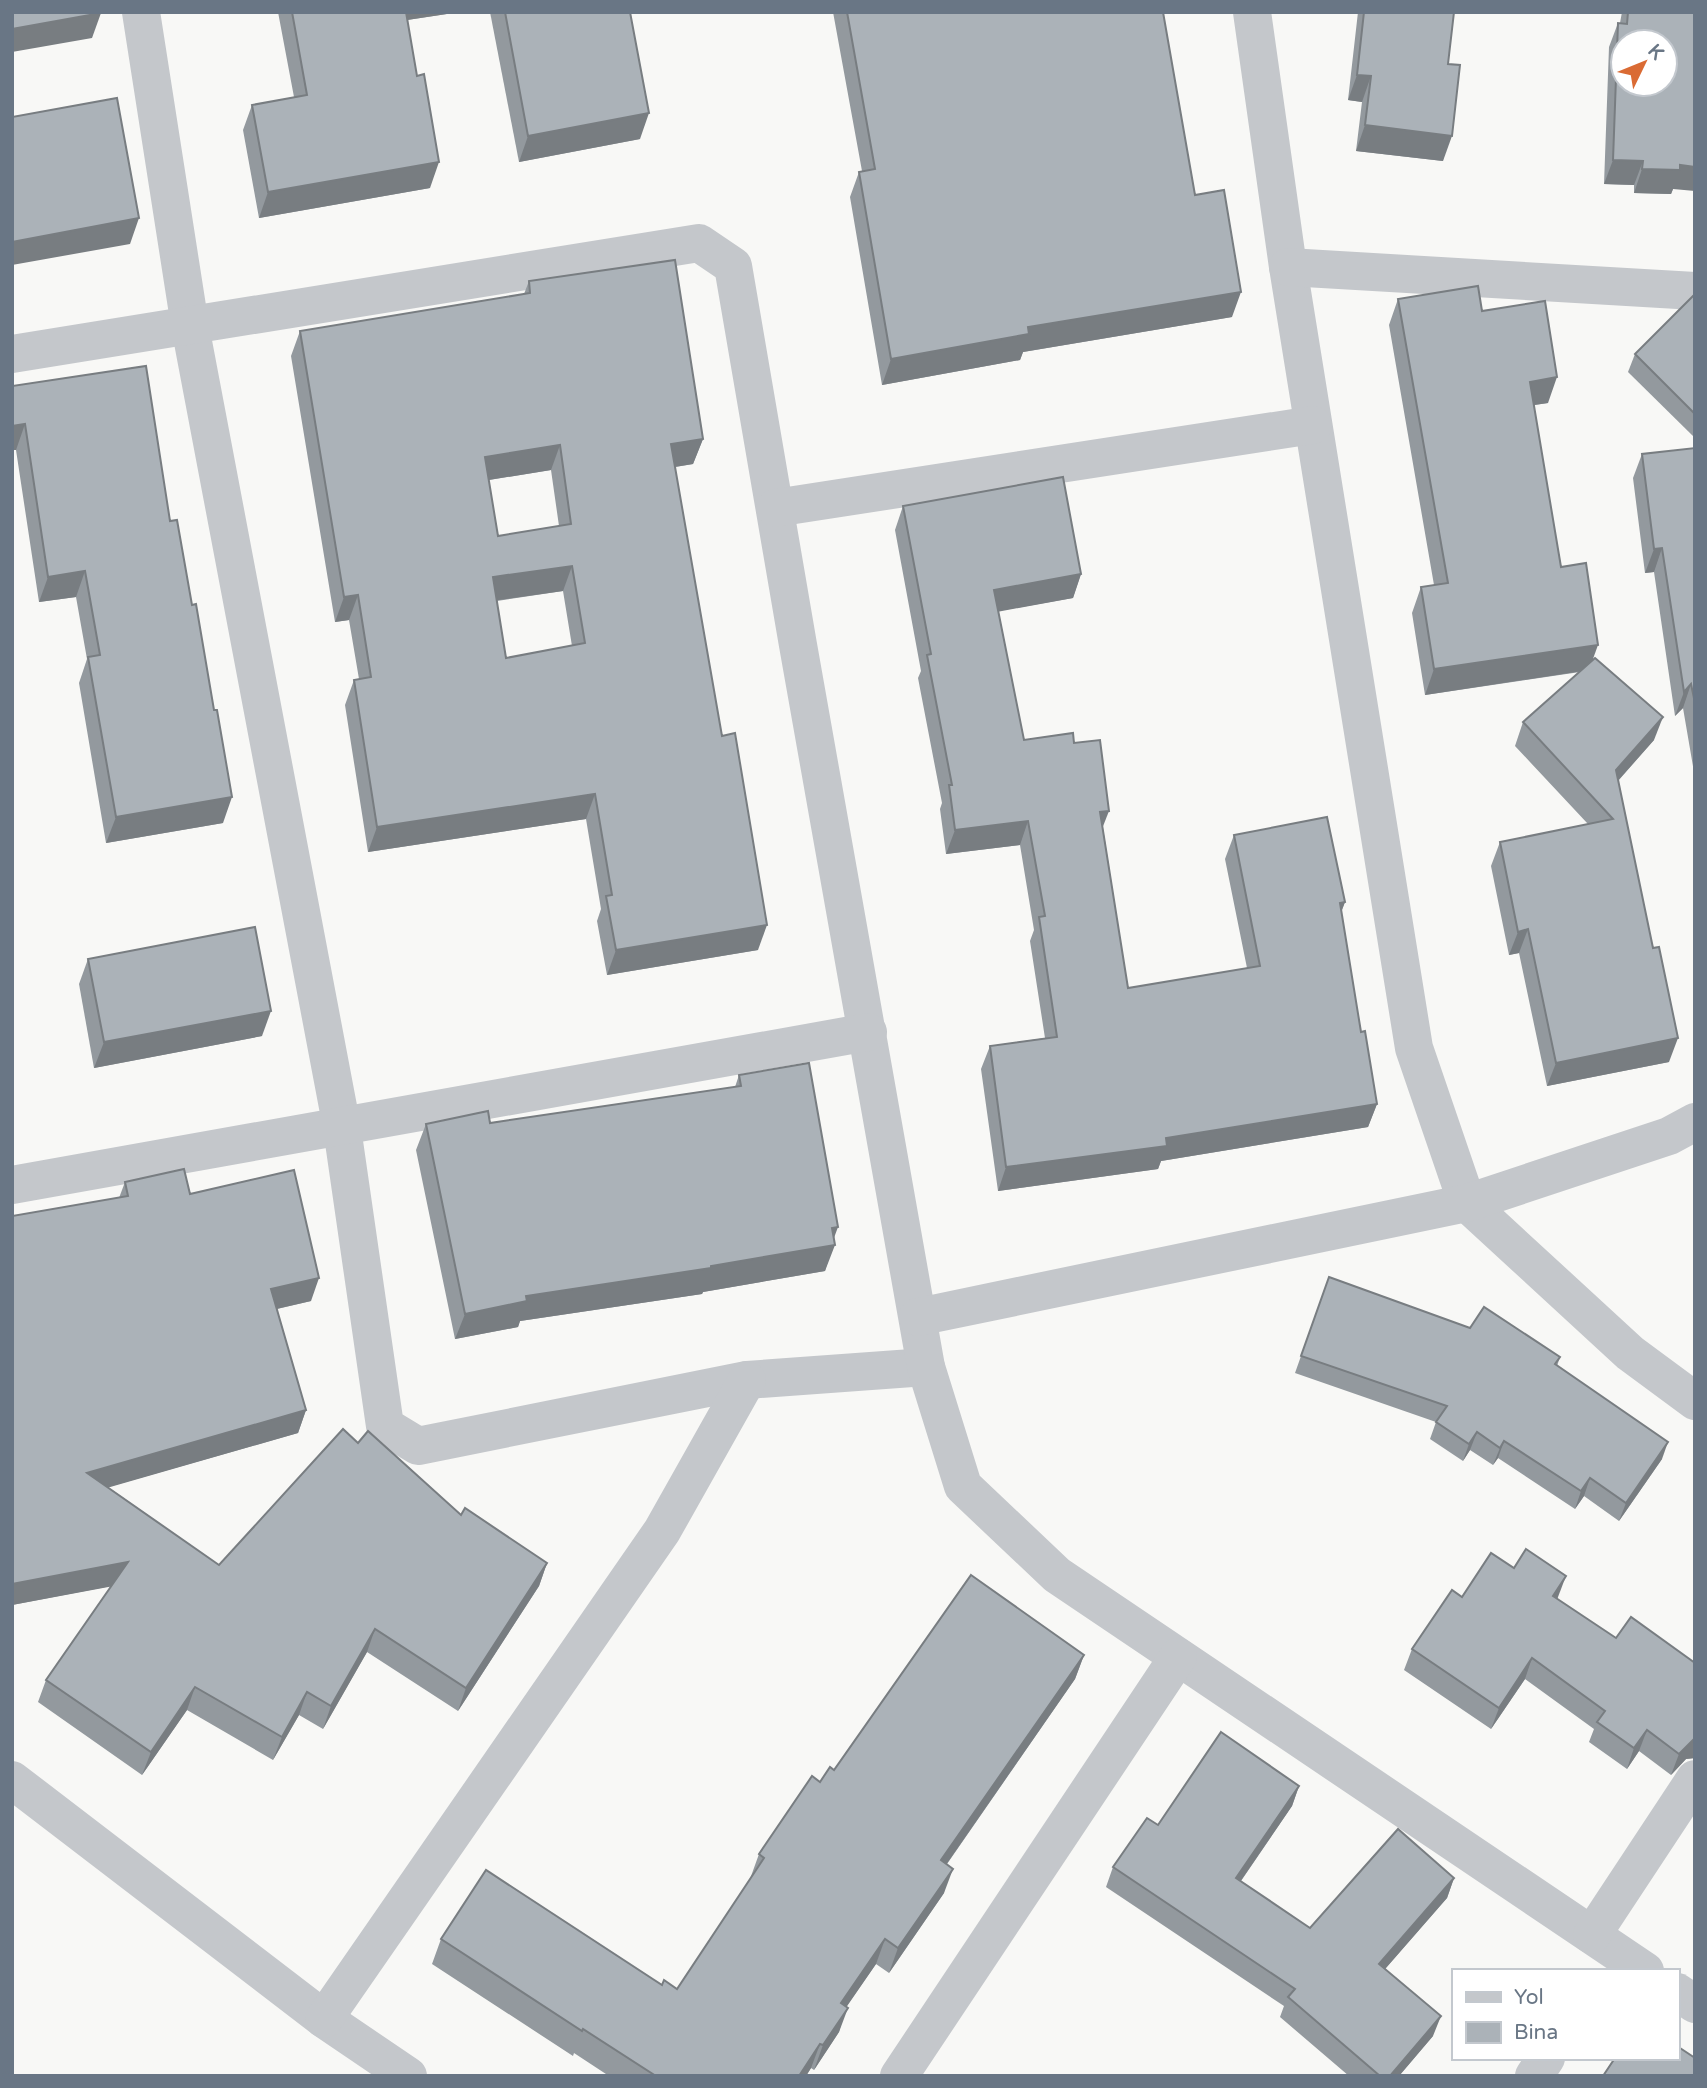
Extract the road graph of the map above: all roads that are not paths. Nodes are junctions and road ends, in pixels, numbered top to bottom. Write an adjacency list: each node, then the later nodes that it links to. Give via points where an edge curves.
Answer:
1 (141, 12): 5 (street)
2 (1252, 12): 3 (street)
3 (1288, 267): 4 (street); 7 (street)
4 (1695, 291)
5 (190, 326): 6 (street); 8 (street, via 699,243 733,266); 11 (street)
6 (12, 354)
7 (1313, 425): 8 (street); 13 (street, via 1414,1048)
8 (775, 508): 9 (street)
9 (868, 1032): 11 (street); 14 (street)
10 (1695, 1122): 13 (street, via 1669,1136)
11 (342, 1128): 12 (street); 16 (street, via 385,1426 418,1446)
12 (12, 1185)
13 (1467, 1203): 14 (street); 17 (street, via 1630,1353)
14 (918, 1317): 15 (street)
15 (926, 1367): 16 (street); 18 (street, via 963,1486 1057,1575)
16 (747, 1380): 24 (street, via 662,1531)
17 (1695, 1401)
18 (1178, 1657): 21 (street); 27 (street)
19 (1695, 1779): 21 (street)
20 (12, 1780): 24 (street)
21 (1614, 1957)
22 (1679, 1993): 23 (street)
23 (1695, 2004)
24 (324, 2020): 26 (street)
25 (1545, 2060): 28 (street)
26 (408, 2076)
27 (899, 2076)
28 (1534, 2076)

